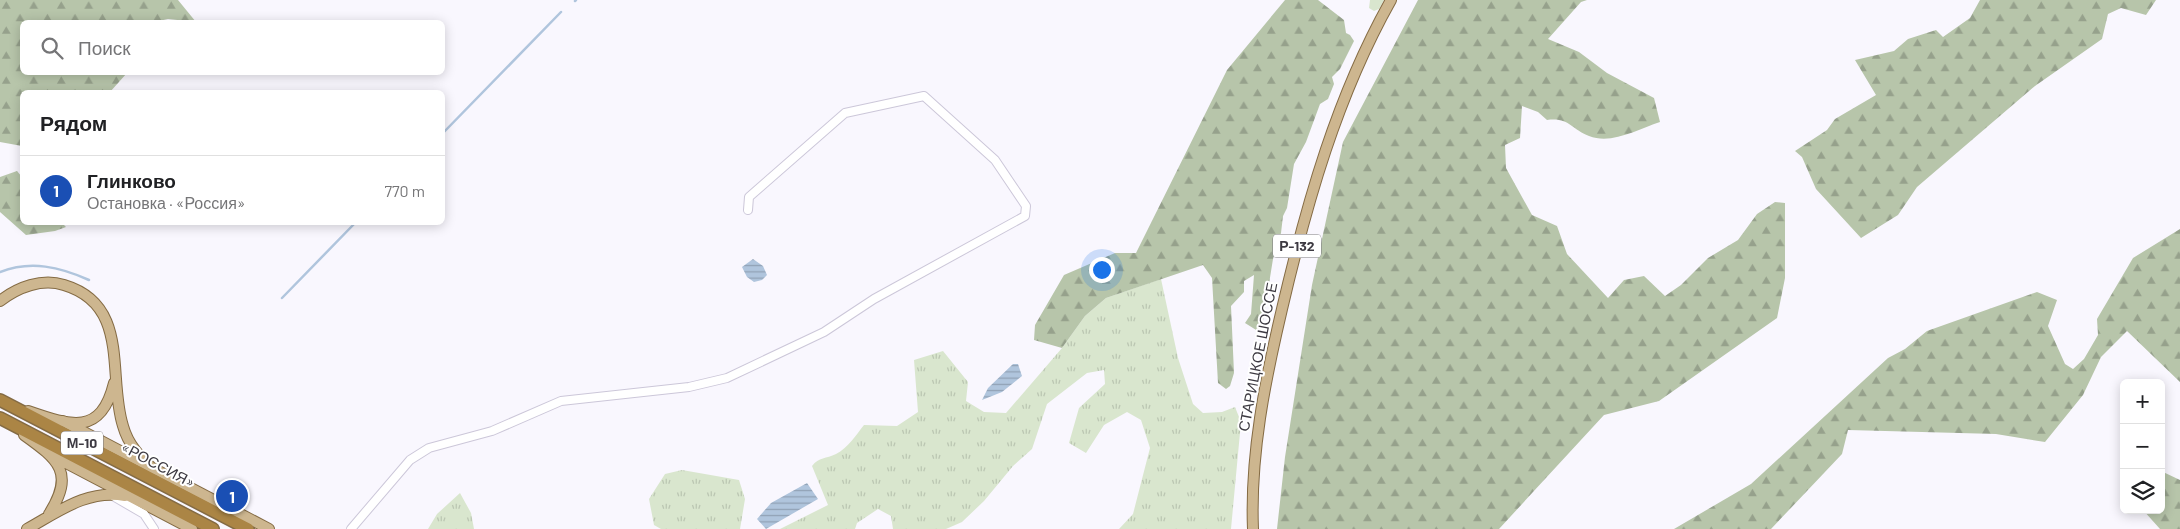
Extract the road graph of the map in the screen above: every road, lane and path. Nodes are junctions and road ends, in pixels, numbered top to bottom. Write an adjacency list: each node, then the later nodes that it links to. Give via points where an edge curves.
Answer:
1 (1391, 0): 13 (main road, СТАРИЦКОЕ ШОССЕ / Р-132, via 1343,102 1307,208 1264,392)
2 (748, 210): 16 (street, via 749,197 844,112 924,96 995,160 1027,211 1025,216 874,299 824,332 727,378 690,387 561,401 492,431 429,448 410,460)
3 (0, 300): 4 (main road, via 18,289 46,282 67,286 86,296 101,311 108,324)
4 (116, 377): 7 (main road, via 108,403 98,417 80,423); 9 (main road, via 125,432 138,454)
5 (4, 402): 7 (main road); 15 (highway, «РОССИЯ» / М-10)
6 (1, 418): 8 (main road); 20 (highway, «РОССИЯ» / М-10)
7 (63, 421): 9 (main road)
8 (49, 454): 12 (main road); 14 (main road, via 59,469 63,485)
9 (153, 469): 10 (main road)
10 (188, 488): 15 (main road); 21 (main road)
11 (109, 494): 12 (main road); 14 (main road, via 78,501); 18 (street, via 144,514)
12 (133, 498): 19 (main road)
13 (1252, 506): 22 (main road); 23 (main road, СТАРИЦКОЕ ШОССЕ / Р-132)
14 (49, 514): 17 (main road)
15 (244, 527)
16 (352, 528)
17 (27, 529)
18 (154, 529)
19 (192, 529)
20 (213, 529)
21 (269, 529)
22 (1247, 529)
23 (1253, 529)

